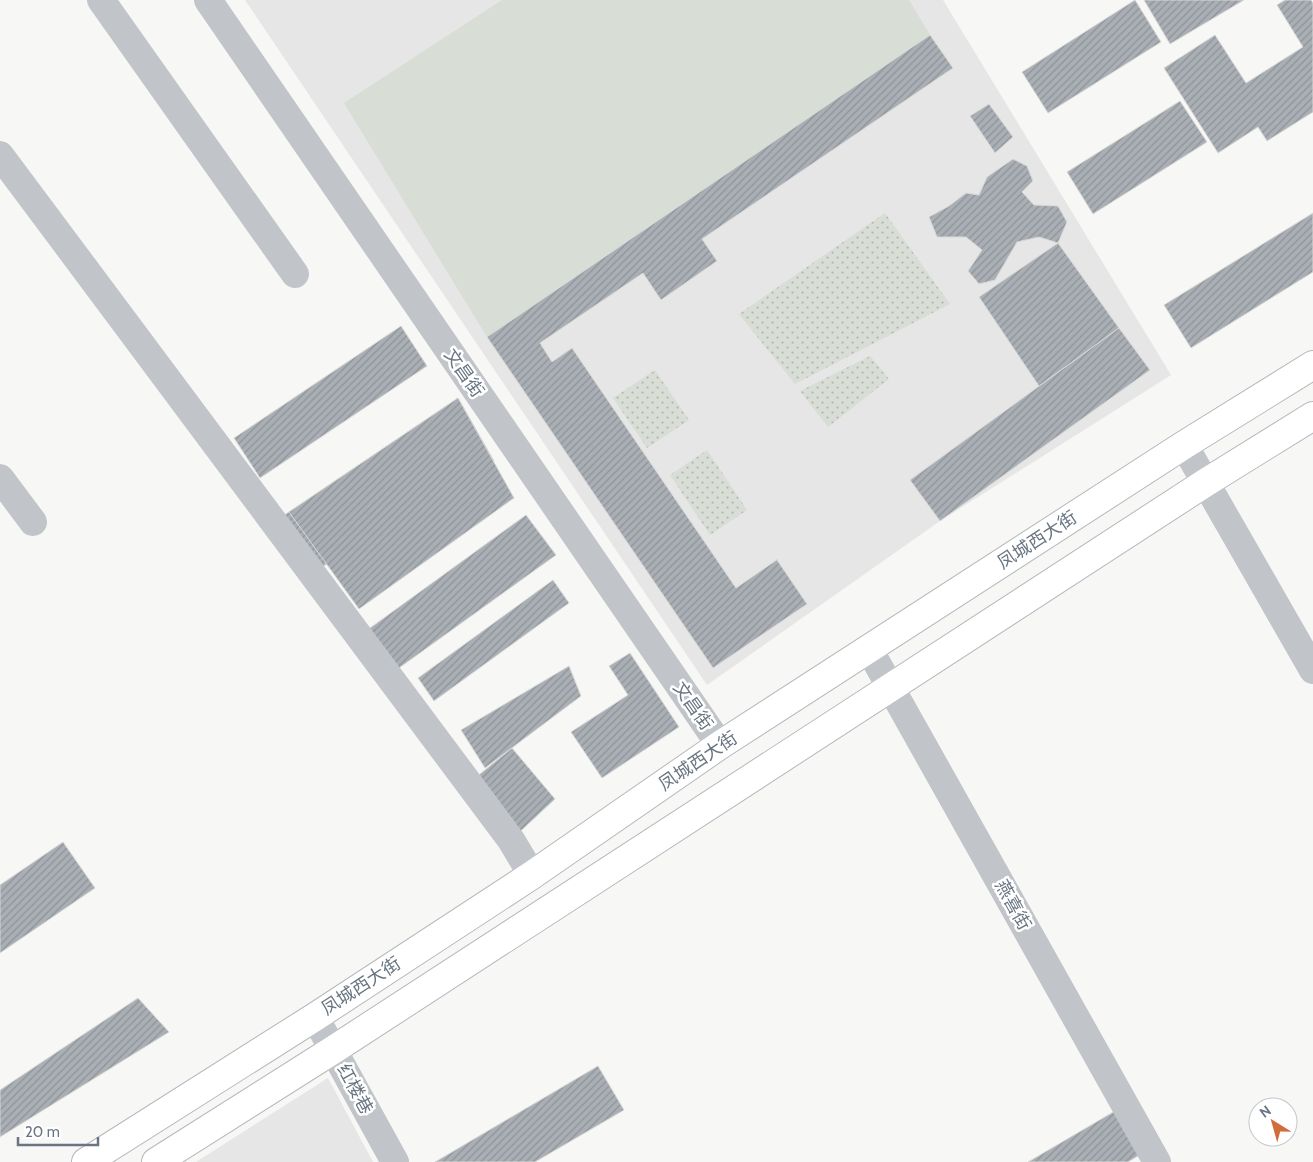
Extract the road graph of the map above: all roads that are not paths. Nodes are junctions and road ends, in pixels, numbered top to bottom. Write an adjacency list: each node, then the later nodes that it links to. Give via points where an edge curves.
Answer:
1 (101, 0): 4 (street)
2 (208, 0): 14 (street, 文昌街)
3 (0, 156): 15 (street, via 511,840)
4 (295, 274)
5 (1313, 365): 7 (main road, 凤城西大街)
6 (1313, 416): 9 (main road)
7 (1184, 445): 9 (street); 11 (main road, 凤城西大街)
8 (0, 478): 10 (street)
9 (1206, 483): 12 (street); 13 (main road)
10 (33, 522)
11 (869, 649): 13 (street, 燕喜街); 14 (main road, 凤城西大街)
12 (1313, 670)
13 (891, 688): 17 (main road); 21 (street, 燕喜街)
14 (720, 745): 15 (main road, 凤城西大街)
15 (532, 875): 16 (main road, 凤城西大街)
16 (315, 1017): 17 (street, 红楼巷); 18 (main road, 凤城西大街)
17 (333, 1050): 19 (main road); 20 (street, 红楼巷)
18 (86, 1162)
19 (156, 1162)
20 (395, 1162)
21 (1157, 1162)

